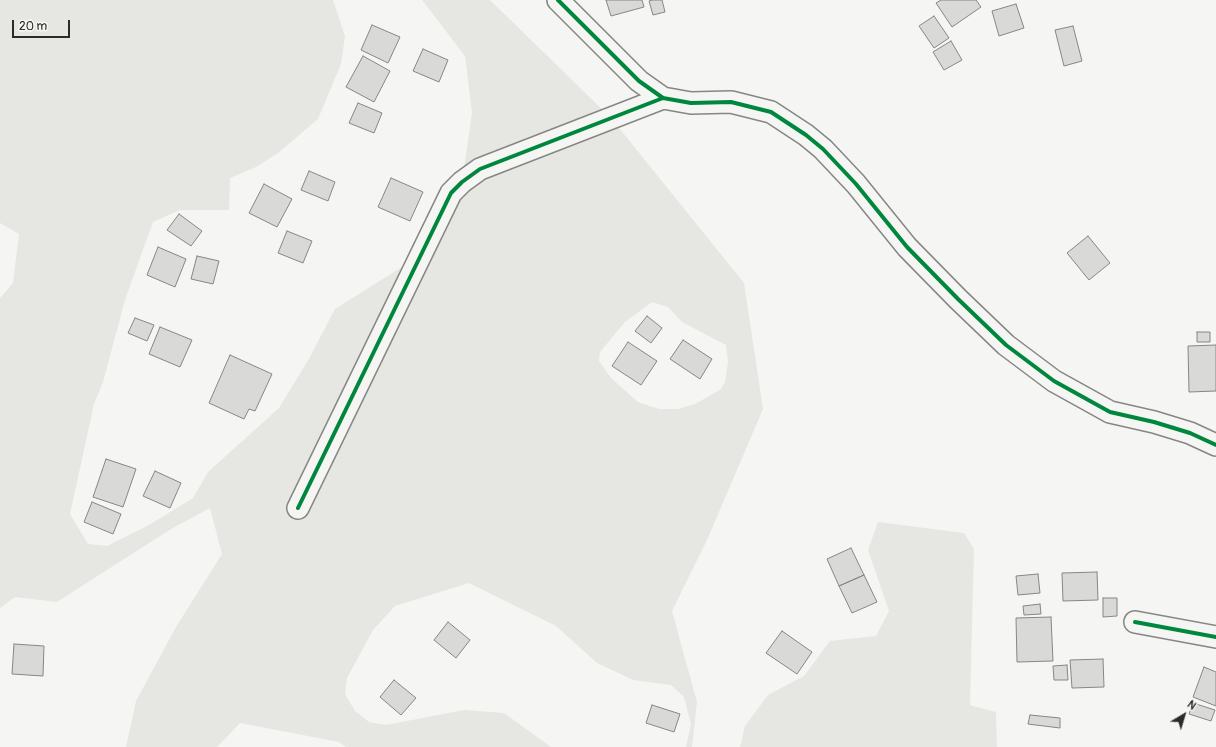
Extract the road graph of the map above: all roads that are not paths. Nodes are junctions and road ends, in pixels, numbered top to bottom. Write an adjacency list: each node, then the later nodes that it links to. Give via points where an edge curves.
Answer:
1 (558, 0): 2 (street, via 639,81)
2 (663, 98): 3 (street, via 691,103 732,102 771,112 823,149 856,184 906,247 1006,345 1054,381 1110,412 1190,433); 4 (street, via 480,169 451,193)
3 (1216, 445)
4 (298, 508)
5 (1135, 622): 6 (street)
6 (1216, 638)

